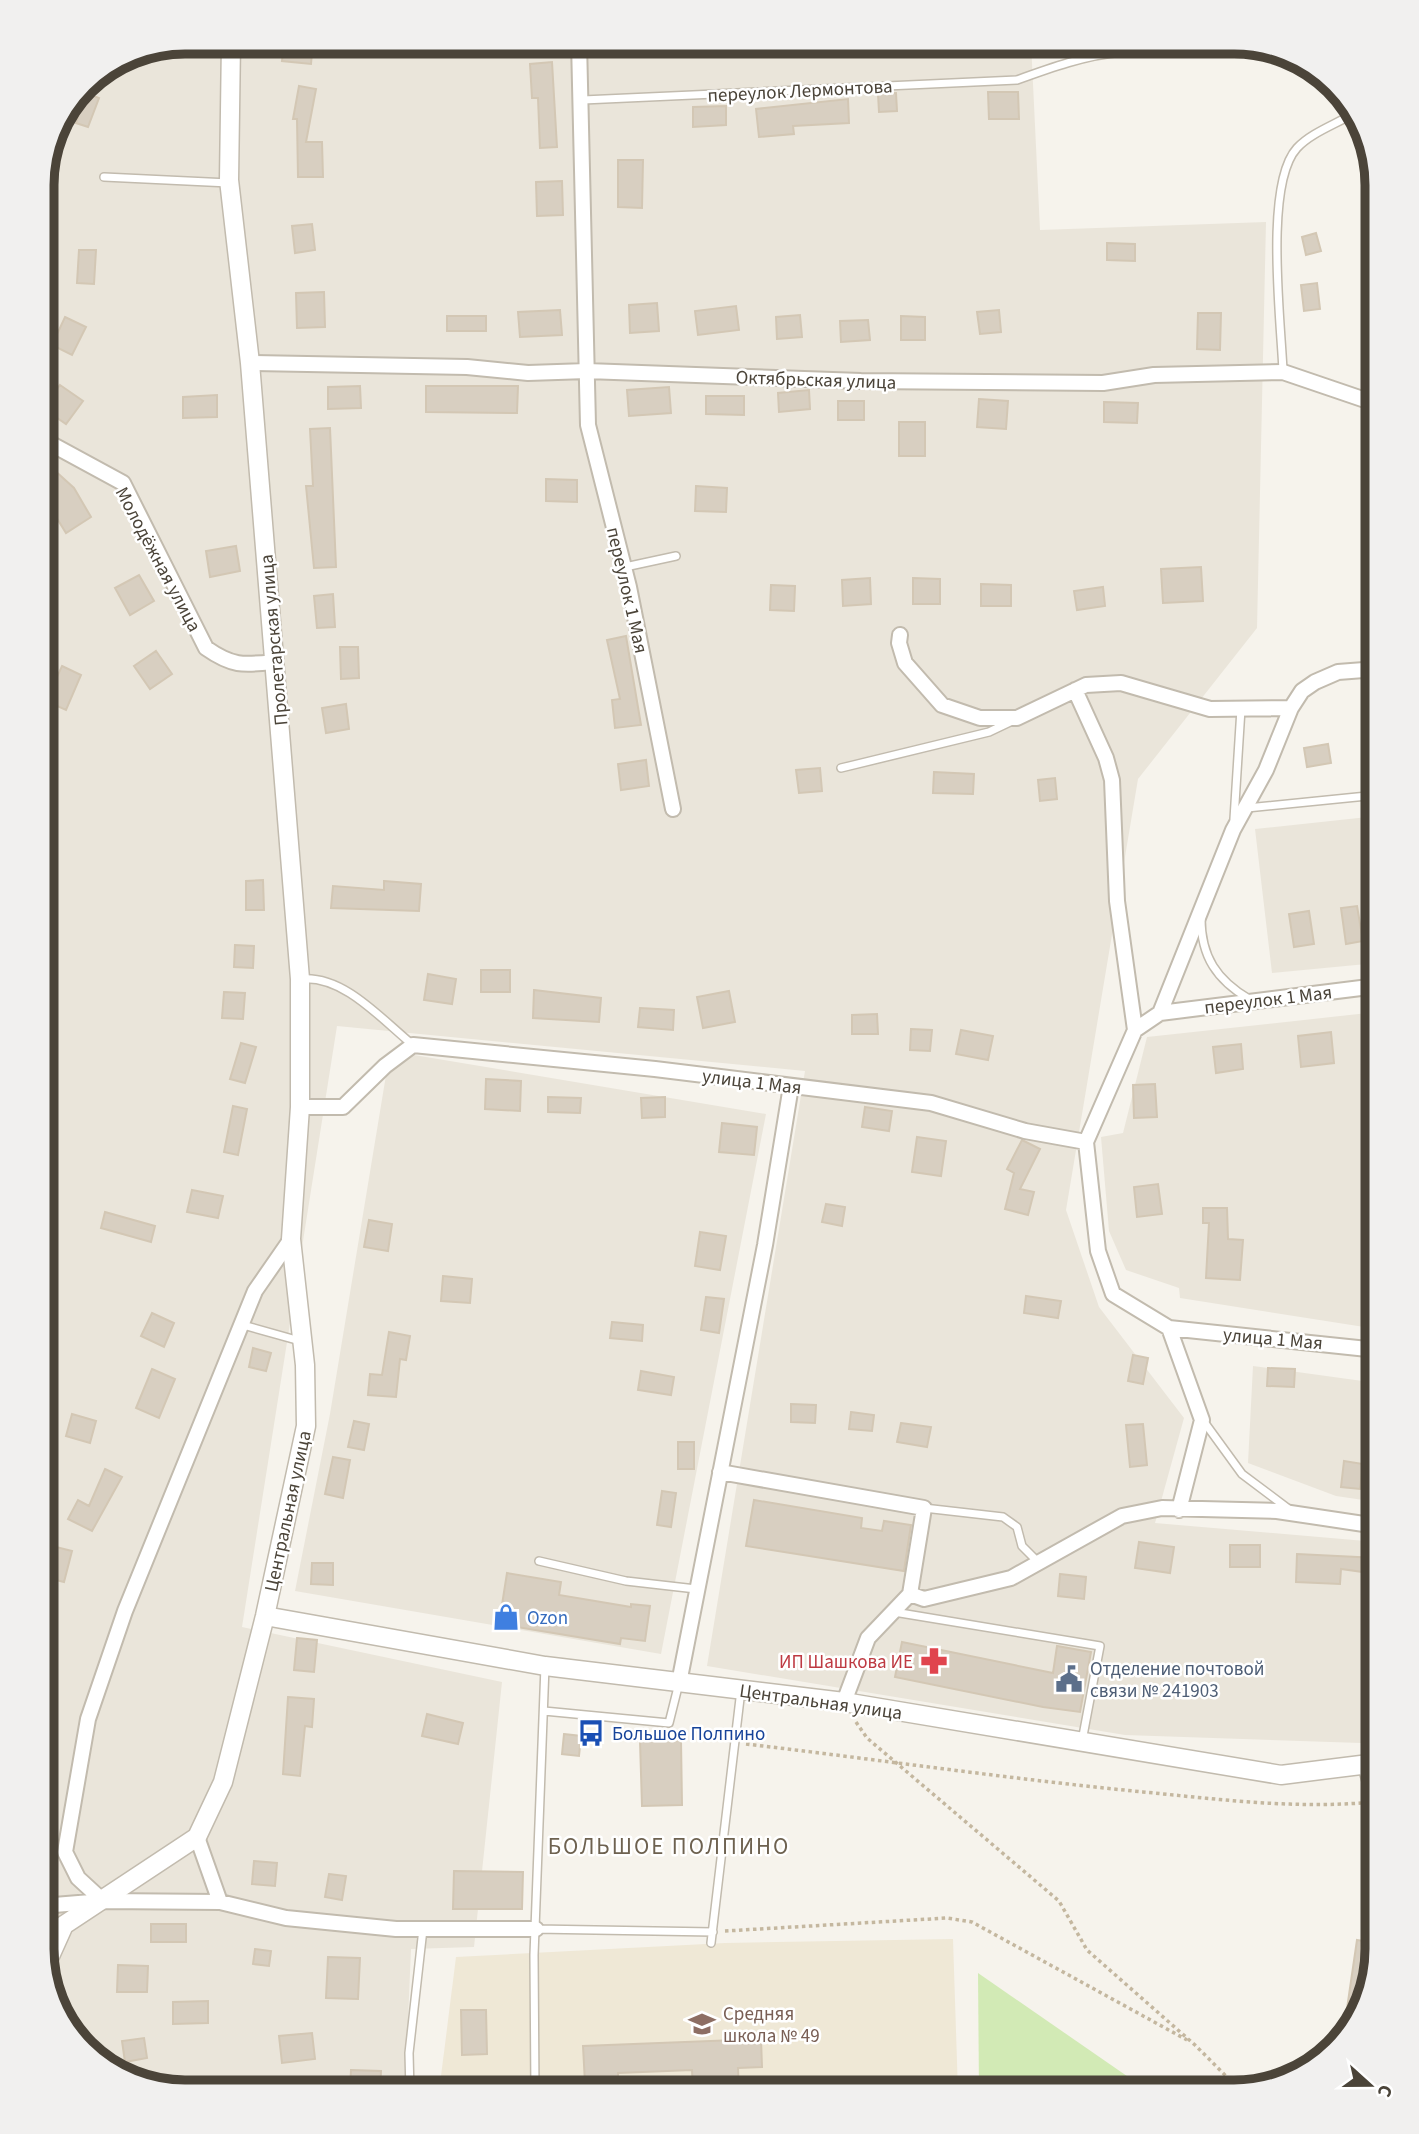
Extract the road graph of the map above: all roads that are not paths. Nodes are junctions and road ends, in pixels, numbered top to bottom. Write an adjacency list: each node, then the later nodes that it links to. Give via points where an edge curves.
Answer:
1 (231, 54): 7 (street, Пролетарская улица)
2 (580, 54): 4 (street)
3 (1108, 55): 4 (lane, переулок Лермонтова, via 1017,80)
4 (583, 100): 9 (street)
5 (1345, 118): 10 (lane, via 1295,150 1283,178 1277,219)
6 (104, 177): 7 (lane)
7 (229, 183): 8 (street, Пролетарская улица)
8 (250, 363): 9 (street, Октябрьская улица); 16 (street, Пролетарская улица)
9 (587, 371): 10 (street, Октябрьская улица, via 861,381 1104,383 1154,375); 14 (street, переулок 1 Мая, via 588,425)
10 (1283, 372): 11 (street, Октябрьская улица)
11 (1365, 400)
12 (55, 446): 16 (street, Молодёжная улица, via 123,483 206,648 242,666)
13 (676, 556): 14 (lane)
14 (624, 567): 25 (street, переулок 1 Мая)
15 (900, 635): 21 (street, via 905,663 942,705 980,718)
16 (275, 662): 28 (street, Пролетарская улица)
17 (1365, 670): 19 (street, via 1338,672 1315,682)
18 (1075, 690): 20 (street, via 1121,683 1210,709); 21 (street); 32 (street, via 1112,780 1116,901)
19 (1291, 708): 20 (street); 24 (street)
20 (1241, 709): 26 (lane)
21 (1017, 718): 22 (lane, via 989,732)
22 (841, 768)
23 (1365, 796): 24 (lane)
24 (1247, 808): 26 (street)
25 (673, 809)
26 (1233, 830): 27 (street)
27 (1202, 909): 30 (lane, via 1201,929 1210,966 1229,987); 31 (street)
28 (300, 979): 33 (lane, via 319,977 335,983); 35 (street, Пролетарская улица)
29 (1365, 987): 30 (street, переулок 1 Мая)
30 (1253, 1001): 31 (street, переулок 1 Мая)
31 (1160, 1013): 32 (street)
32 (1135, 1030): 36 (street)
33 (413, 1045): 34 (street, улица 1 Мая); 35 (street, via 344,1107)
34 (791, 1086): 36 (street, улица 1 Мая, via 931,1102 1025,1131); 43 (street)
35 (300, 1107): 37 (street, Пролетарская улица)
36 (1086, 1142): 39 (street, via 1098,1251 1112,1294)
37 (291, 1239): 38 (street, via 255,1291); 40 (street, Центральная улица)
38 (243, 1325): 40 (lane); 62 (street, via 125,1611 88,1719 65,1852 78,1878)
39 (1169, 1328): 41 (street, улица 1 Мая); 42 (street)
40 (302, 1342): 53 (street, Центральная улица, via 306,1426)
41 (1365, 1349)
42 (1201, 1419): 45 (street); 46 (lane, via 1242,1474)
43 (720, 1472): 44 (street); 50 (street)
44 (924, 1508): 49 (lane, via 1003,1517 1017,1527 1022,1546); 51 (street)
45 (1179, 1510): 46 (street); 49 (street, via 1162,1508 1122,1516)
46 (1293, 1513): 47 (street)
47 (1365, 1524)
48 (539, 1561): 50 (lane, via 626,1581)
49 (1039, 1562): 51 (street, via 1011,1578 924,1599)
50 (696, 1589): 55 (street)
51 (910, 1594): 52 (street)
52 (893, 1612): 57 (street, via 868,1638); 59 (lane, via 1100,1646)
53 (265, 1616): 54 (street, Центральная улица); 61 (street, Центральная улица, via 222,1782)
54 (545, 1666): 55 (street, Центральная улица); 58 (lane)
55 (679, 1683): 56 (street, Центральная улица); 58 (lane, via 670,1723)
56 (741, 1690): 57 (street, Центральная улица); 67 (lane)
57 (844, 1702): 59 (street, Центральная улица)
58 (544, 1711): 66 (lane)
59 (1082, 1742): 60 (street, Центральная улица, via 1281,1775)
60 (1365, 1765)
61 (197, 1837): 62 (street); 63 (street)
62 (103, 1901): 63 (street); 64 (street); 69 (street, via 64,1925)
63 (220, 1902): 65 (street, via 285,1919 396,1929)
64 (54, 1905)
65 (423, 1927): 66 (street); 70 (lane)
66 (536, 1929): 67 (lane); 71 (lane)
67 (713, 1932): 68 (lane)
68 (712, 1943)
69 (54, 1947)
70 (410, 2079)
71 (536, 2079)

